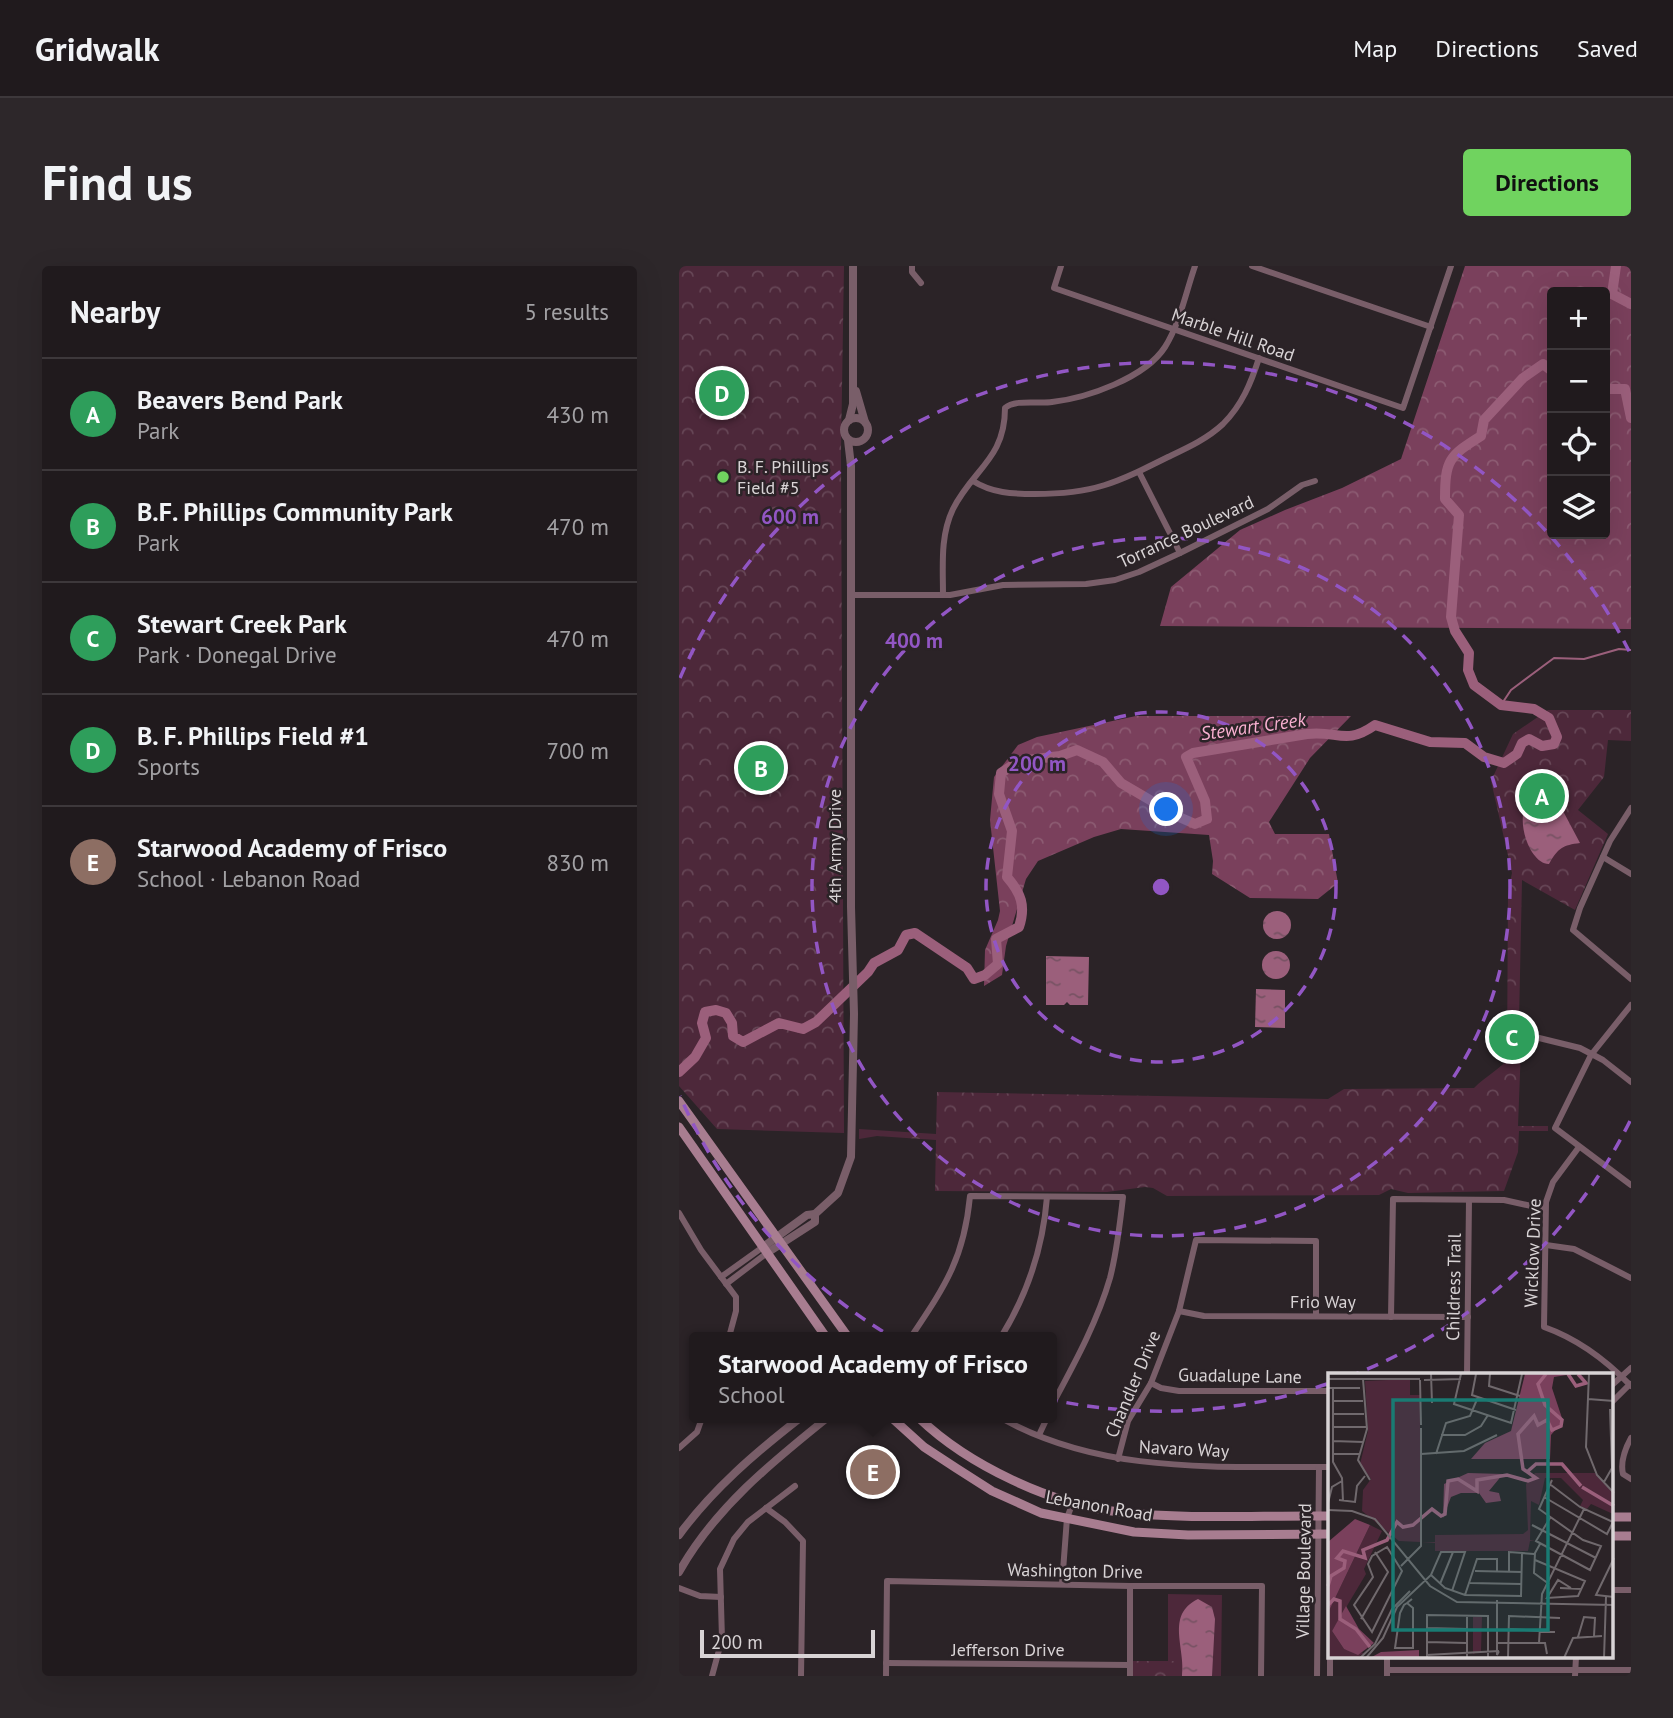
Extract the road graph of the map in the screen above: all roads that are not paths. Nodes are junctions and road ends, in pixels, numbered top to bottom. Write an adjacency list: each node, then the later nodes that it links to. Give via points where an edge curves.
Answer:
1 (853, 266): 11 (street, 4th Army Drive)
2 (912, 266): 7 (street)
3 (1061, 266): 9 (street, Marble Hill Road, via 1054,288)
4 (1195, 266): 9 (street)
5 (1252, 266): 8 (street)
6 (1451, 266): 8 (street)
7 (921, 283)
8 (1431, 327): 10 (street, Marble Hill Road, via 1403,408)
9 (1173, 329): 10 (street, Marble Hill Road); 18 (street, via 1151,363 1104,388 1063,400 1008,405 997,447)
10 (1259, 358): 17 (street, via 1244,395 1220,427)
11 (853, 385): 12 (street, 4th Army Drive); 13 (street, 4th Army Drive)
12 (849, 420): 13 (street); 14 (street, 4th Army Drive, via 843,428)
13 (865, 422): 15 (street, 4th Army Drive, via 868,432)
14 (848, 440): 15 (street); 16 (street, 4th Army Drive)
15 (861, 441): 16 (street, 4th Army Drive)
16 (852, 466): 21 (street, 4th Army Drive)
17 (1139, 471): 18 (street, via 1102,488 1065,494 1005,493); 20 (street)
18 (973, 481): 22 (street, via 946,528)
19 (1315, 481): 20 (street, Torrance Boulevard)
20 (1180, 553): 22 (street, Torrance Boulevard, via 1106,582 1003,585)
21 (851, 595): 22 (street, Torrance Boulevard); 39 (street, 4th Army Drive, via 853,1054 849,1166 838,1193 815,1214 815,1222)
22 (943, 596)
23 (1631, 808): 24 (street)
24 (1603, 857): 25 (street); 26 (street, via 1573,930)
25 (1631, 874)
26 (1631, 979)
27 (1631, 1005): 29 (street)
28 (1530, 1032): 29 (street)
29 (1591, 1055): 30 (street); 33 (street, via 1555,1128)
30 (1631, 1082)
31 (679, 1101): 39 (main road)
32 (679, 1127): 41 (main road)
33 (1579, 1147): 34 (street); 37 (street, Wicklow Drive, via 1553,1182)
34 (1631, 1185)
35 (1047, 1197): 52 (street, via 970,1196 965,1238 952,1270); 53 (street, via 1036,1261); 61 (street, via 1123,1197 1114,1261 1101,1305)
36 (1469, 1200): 37 (street, via 1514,1201); 47 (street, via 1392,1199); 48 (street, Childress Trail)
37 (1545, 1209): 40 (street, Wicklow Drive)
38 (679, 1213): 42 (street)
39 (780, 1239): 41 (street, 4th Army Drive); 51 (main road)
40 (1546, 1245): 43 (street, via 1574,1249); 56 (street, Wicklow Drive, via 1544,1327 1603,1359)
41 (765, 1250): 42 (street, 4th Army Drive); 44 (street, 4th Army Drive); 50 (main road)
42 (721, 1277): 44 (street)
43 (1631, 1278)
44 (726, 1284): 49 (street, via 736,1297)
45 (1179, 1311): 46 (street, Frio Way, via 1204,1316); 46 (street, Chandler Drive, via 1196,1240 1315,1241); 57 (street, Chandler Drive)
46 (1316, 1316): 47 (street, Frio Way)
47 (1391, 1317): 48 (street, Frio Way)
48 (1468, 1317): 55 (street, Childress Trail)
49 (730, 1332)
50 (822, 1332)
51 (845, 1332)
52 (914, 1332)
53 (1004, 1332)
54 (1631, 1368): 56 (street)
55 (1467, 1373)
56 (1622, 1376): 58 (street); 59 (street)
57 (1151, 1384): 60 (street, Guadalupe Lane, via 1179,1391); 73 (street, Chandler Drive, via 1128,1421)
58 (1613, 1384)
59 (1630, 1385): 62 (street)
60 (1328, 1391)
61 (1057, 1398)
62 (1613, 1401)
63 (700, 1423): 72 (street)
64 (794, 1423): 74 (street)
65 (821, 1423): 78 (street)
66 (897, 1423): 80 (main road, Lebanon Road)
67 (926, 1423): 75 (main road, Lebanon Road)
68 (1012, 1423): 70 (street, Navaro Way)
69 (1045, 1423): 70 (street)
70 (1039, 1435): 73 (street, Navaro Way)
71 (1631, 1438): 79 (street, via 1622,1472)
72 (679, 1448)
73 (1118, 1459): 76 (street, Navaro Way, via 1168,1466)
74 (747, 1461): 78 (street); 90 (street, via 712,1493)
75 (983, 1464): 80 (main road); 82 (main road, Lebanon Road)
76 (1319, 1467): 77 (street, Navaro Way); 84 (street, Village Boulevard)
77 (1328, 1467)
78 (760, 1475): 96 (street, via 716,1517)
79 (1631, 1479)
80 (974, 1480): 88 (main road, Lebanon Road, via 1011,1501)
81 (795, 1486): 83 (street)
82 (1073, 1502): 84 (main road, Lebanon Road, via 1149,1514); 88 (street)
83 (766, 1508): 102 (street, via 734,1539 720,1569); 110 (street, via 803,1541)
84 (1319, 1516): 85 (main road, Lebanon Road); 91 (street, Village Boulevard)
85 (1328, 1516)
86 (1613, 1517): 87 (main road)
87 (1631, 1517)
88 (1067, 1518): 91 (main road, Lebanon Road, via 1134,1532); 97 (street)
89 (1328, 1534): 91 (main road, Lebanon Road)
90 (679, 1535)
91 (1317, 1535): 94 (street, Village Boulevard)
92 (1613, 1536): 93 (main road)
93 (1631, 1536)
94 (1317, 1571): 95 (street); 114 (street, Village Boulevard)
95 (1328, 1571)
96 (679, 1572)
97 (1062, 1584): 98 (street, Washington Drive); 104 (street, Washington Drive, via 887,1581)
98 (1130, 1586): 105 (street); 113 (street, Washington Drive, via 1262,1586)
99 (679, 1588): 102 (street)
100 (1613, 1590): 101 (street)
101 (1631, 1590)
102 (721, 1597): 109 (street, via 722,1639)
103 (1330, 1658): 115 (street, Village Boulevard)
104 (886, 1663): 105 (street, Jefferson Drive); 111 (street)
105 (1130, 1665): 112 (street)
106 (1631, 1670): 108 (street)
107 (1387, 1673): 108 (street)
108 (1576, 1674)
109 (712, 1676)
110 (801, 1676)
111 (886, 1676)
112 (1130, 1676)
113 (1261, 1676)
114 (1317, 1676)
115 (1330, 1676)

